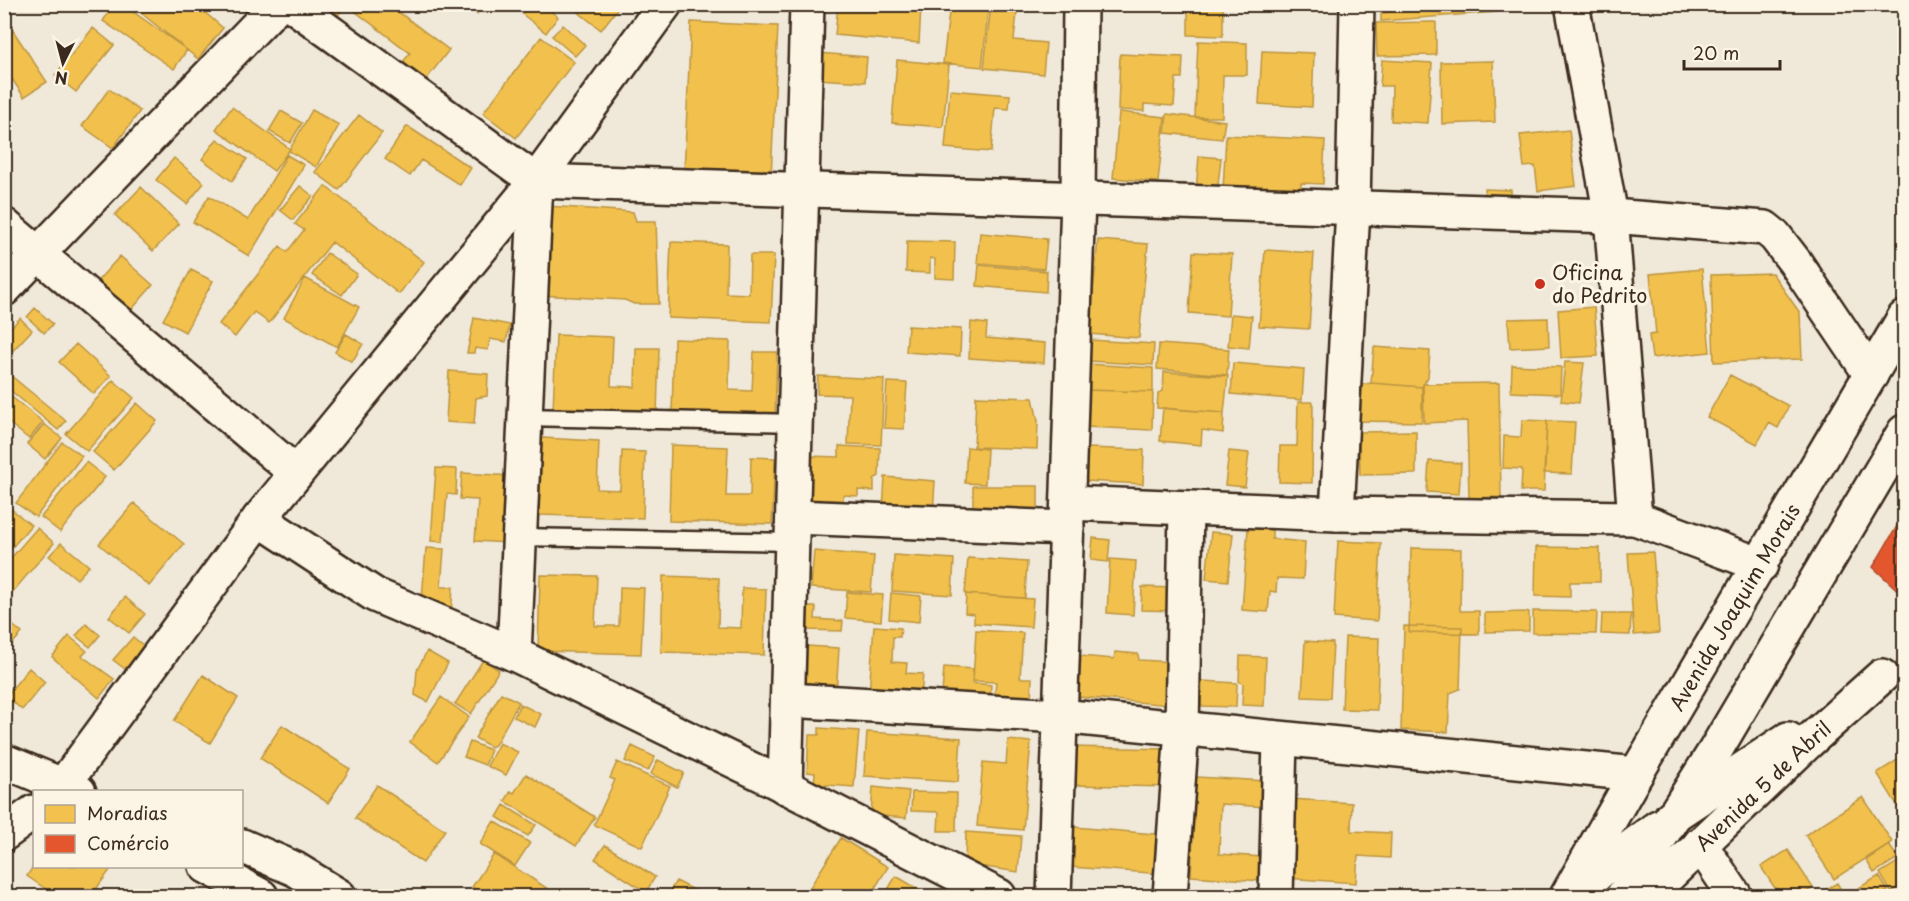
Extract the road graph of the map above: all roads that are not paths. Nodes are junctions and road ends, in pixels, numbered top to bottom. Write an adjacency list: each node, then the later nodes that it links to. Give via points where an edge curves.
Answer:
1 (278, 4): 14 (street)
2 (291, 4): 8 (street)
3 (665, 4): 8 (street)
4 (807, 4): 9 (street)
5 (1080, 4): 10 (street)
6 (1357, 4): 11 (street)
7 (1572, 4): 12 (street)
8 (536, 181): 9 (street); 18 (street); 21 (street)
9 (804, 190): 10 (street); 19 (street)
10 (1078, 199): 11 (street); 24 (street)
11 (1353, 208): 12 (street); 23 (street)
12 (1611, 216): 17 (street, via 1765,228 1795,262); 25 (street)
13 (4, 225): 14 (street)
14 (39, 255): 15 (street); 21 (street)
15 (4, 289)
16 (1905, 318): 17 (street, Avenida Joaquim Morais)
17 (1871, 375): 29 (street, Avenida Joaquim Morais)
18 (523, 417): 19 (lane); 28 (street)
19 (797, 423): 27 (street)
20 (1905, 432): 41 (street)
21 (296, 472): 26 (street)
22 (1186, 508): 23 (street); 24 (street); 34 (street)
23 (1337, 514): 25 (street)
24 (1067, 515): 27 (street); 33 (street)
25 (1635, 518): 29 (street)
26 (259, 519): 30 (street, via 375,596); 39 (street)
27 (793, 529): 28 (lane); 32 (street)
28 (518, 537): 30 (street)
29 (1761, 565): 37 (street, Avenida Joaquim Morais)
30 (514, 654): 38 (street)
31 (1893, 669): 41 (street, Avenida 5 de Abril); 43 (street, Avenida 5 de Abril)
32 (788, 700): 33 (street); 38 (street)
33 (1060, 716): 34 (street); 49 (street)
34 (1182, 729): 35 (street); 50 (street)
35 (1280, 739): 37 (street); 51 (street)
36 (4, 760): 39 (street)
37 (1636, 774): 52 (street, Avenida Joaquim Morais)
38 (785, 787): 48 (street)
39 (67, 790)
40 (33, 813): 42 (street)
41 (1671, 818): 53 (street, Avenida 5 de Abril, via 1608,864); 54 (street)
42 (4, 834)
43 (1700, 843): 55 (street, Avenida 5 de Abril); 56 (street)
44 (243, 846): 47 (street, via 295,869)
45 (208, 868): 46 (street)
46 (261, 897)
47 (339, 897)
48 (999, 897)
49 (1054, 897)
50 (1170, 897)
51 (1276, 897)
52 (1567, 897)
53 (1575, 897)
54 (1623, 897)
55 (1647, 897)
56 (1735, 897)

